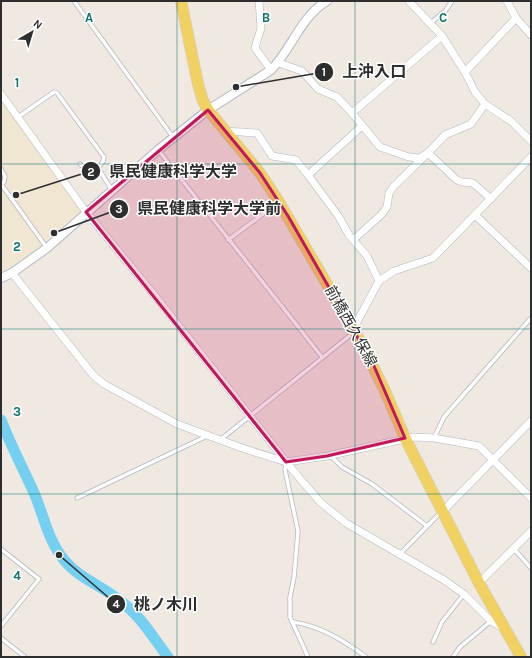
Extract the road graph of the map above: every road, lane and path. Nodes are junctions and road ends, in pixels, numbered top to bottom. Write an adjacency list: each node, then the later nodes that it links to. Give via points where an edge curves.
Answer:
1 (74, 1): 22 (lane)
2 (180, 1): 17 (main road, 前橋西久保線, via 198,84)
3 (260, 1): 13 (street, via 261,28 255,48)
4 (327, 1): 12 (street, via 312,13 294,36)
5 (409, 1): 9 (street)
6 (452, 1): 9 (lane)
7 (507, 1): 8 (street)
8 (516, 18): 10 (street); 14 (street)
9 (430, 24): 11 (street)
10 (530, 29)
11 (442, 36): 14 (street); 18 (street)
12 (279, 63): 13 (street); 18 (street, via 302,71 318,90 337,97)
13 (271, 70): 17 (street)
14 (465, 72): 16 (street, via 475,92)
15 (1, 94): 19 (street)
16 (485, 104): 23 (street, via 511,121); 25 (street, via 471,124 446,135)
17 (208, 110): 21 (main road, 前橋西久保線); 22 (street)
18 (352, 113): 20 (street)
19 (18, 117): 28 (lane, via 54,92 57,93 103,155 104,158); 35 (street)
20 (362, 126): 25 (street, via 380,147 409,157 419,158); 30 (street)
21 (225, 131): 30 (street, via 257,134 272,156 296,160); 34 (main road, 前橋西久保線)
22 (173, 137): 24 (street)
23 (531, 141)
24 (158, 150): 32 (street); 37 (lane)
25 (428, 153): 33 (street, via 457,180 473,183); 38 (street, via 394,186 381,215)
26 (531, 157): 33 (street)
27 (80, 164): 28 (lane, via 83,169)
28 (98, 168): 32 (lane)
29 (1, 169): 31 (lane, via 5,176)
30 (308, 175): 38 (street)
31 (1, 184): 39 (lane)
32 (112, 190): 35 (street)
33 (491, 199): 36 (street)
34 (279, 202): 37 (lane); 45 (main road, 前橋西久保線)
35 (86, 212): 39 (street); 47 (street)
36 (475, 215): 40 (street); 43 (street, via 432,258 394,271)
37 (228, 240): 46 (lane)
38 (353, 240): 43 (street, via 367,256)
39 (47, 248): 41 (street)
40 (531, 268)
41 (12, 273): 42 (street); 49 (street, via 92,375 177,424)
42 (1, 278)
43 (379, 281): 45 (street)
44 (531, 318): 51 (lane, via 444,416)
45 (352, 329): 46 (lane); 50 (main road, 前橋西久保線, via 375,369)
46 (322, 357): 47 (lane)
47 (249, 415): 52 (lane); 55 (street)
48 (531, 421): 54 (street)
49 (208, 435): 52 (street); 56 (lane)
50 (405, 438): 51 (street); 53 (street); 58 (main road, 前橋西久保線)
51 (434, 438): 54 (street, via 479,446)
52 (220, 440): 55 (street)
53 (330, 455): 55 (street); 59 (lane, via 342,467 372,484)
54 (493, 460): 57 (street); 58 (street)
55 (286, 462): 63 (street, via 333,514); 68 (lane, via 285,470 298,527 289,608)
56 (77, 498)
57 (531, 498)
58 (443, 511): 59 (lane); 65 (main road, 前橋西久保線)
59 (427, 526): 63 (lane)
60 (531, 531): 62 (street)
61 (1, 548): 69 (lane, via 39,579)
62 (514, 549): 64 (lane); 65 (street)
63 (400, 554): 66 (street)
64 (531, 568)
65 (479, 583): 70 (main road, 前橋西久保線)
66 (464, 594): 67 (street); 72 (lane, via 442,622)
67 (491, 621): 70 (street); 76 (lane, via 460,647)
68 (292, 622): 74 (lane); 75 (lane, via 338,638)
69 (1, 626)
70 (504, 629): 77 (main road, 前橋西久保線)
71 (1, 638): 73 (lane)
72 (433, 642)
73 (24, 657)
74 (308, 657)
75 (366, 657)
76 (453, 657)
77 (521, 657)

